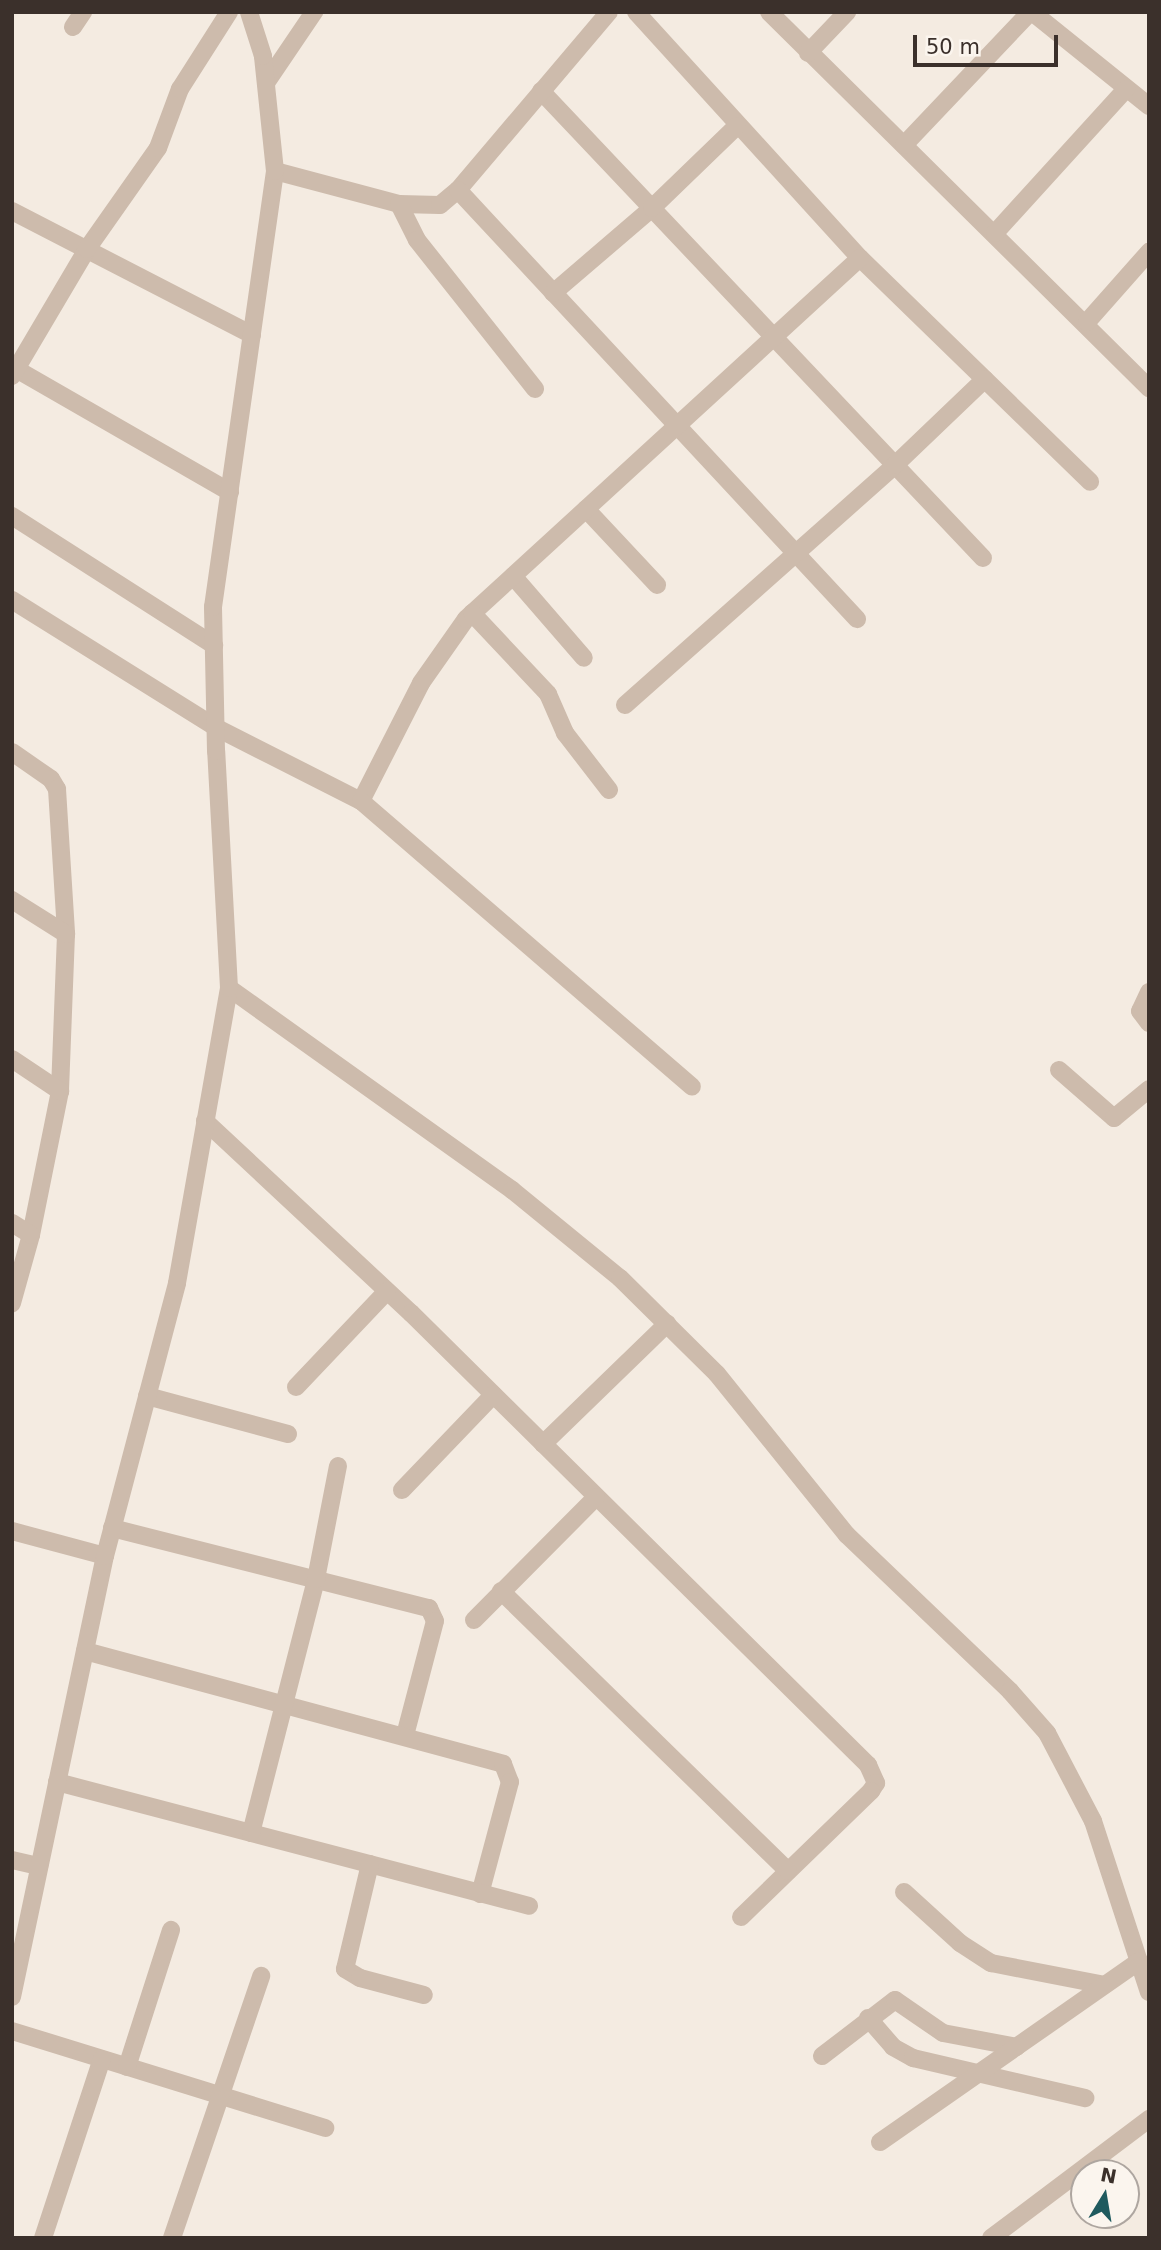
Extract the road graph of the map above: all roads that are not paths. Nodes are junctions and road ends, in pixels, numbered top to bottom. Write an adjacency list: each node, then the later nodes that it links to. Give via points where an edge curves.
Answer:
1 (229, 12): 22 (street, via 180,89 158,148)
2 (249, 12): 10 (street)
3 (314, 12): 10 (street)
4 (609, 12): 12 (street)
5 (636, 12): 14 (street)
6 (769, 12): 9 (street)
7 (847, 12): 9 (street)
8 (1031, 12): 11 (street); 15 (street)
9 (808, 53): 15 (street)
10 (266, 83): 16 (street)
11 (1126, 89): 13 (street); 21 (street)
12 (541, 91): 17 (street); 19 (street)
13 (1149, 106)
14 (737, 126): 19 (street); 24 (street)
15 (904, 145): 21 (street)
16 (275, 171): 18 (street); 27 (street)
17 (458, 190): 18 (street, via 440,205); 25 (street)
18 (399, 204): 32 (street, via 417,240)
19 (652, 208): 25 (street); 28 (street)
20 (12, 211): 22 (street)
21 (995, 233): 26 (street)
22 (87, 249): 27 (street); 29 (street)
23 (1149, 252): 26 (street)
24 (860, 258): 28 (street); 30 (street)
25 (553, 293): 33 (street)
26 (1087, 322): 31 (street)
27 (252, 334): 36 (street)
28 (775, 338): 33 (street); 34 (street)
29 (14, 372): 36 (street)
30 (985, 379): 34 (street); 35 (street)
31 (1149, 387)
32 (535, 389)
33 (675, 426): 37 (street); 39 (street)
34 (895, 465): 39 (street); 40 (street)
35 (1090, 482)
36 (230, 492): 46 (street, via 213,607)
37 (586, 509): 41 (street); 42 (street)
38 (12, 516): 46 (street)
39 (795, 553): 45 (street); 48 (street)
40 (983, 558)
41 (513, 576): 44 (street); 47 (street)
42 (657, 585)
43 (12, 600): 49 (street)
44 (472, 613): 51 (street, via 548,694 565,733); 52 (street, via 421,683)
45 (857, 619)
46 (214, 645): 49 (street)
47 (584, 658)
48 (625, 705)
49 (215, 727): 52 (street); 55 (street)
50 (12, 752): 54 (street, via 51,779 57,789)
51 (609, 790)
52 (361, 800): 60 (street)
53 (12, 900): 54 (street)
54 (66, 934): 62 (street)
55 (229, 988): 63 (street); 68 (street, via 512,1190 621,1278)
56 (1149, 992): 57 (street, via 1140,1011)
57 (1149, 1023)
58 (12, 1059): 62 (street)
59 (1059, 1070): 61 (street, via 1114,1118)
60 (692, 1087)
61 (1149, 1089)
62 (60, 1091): 65 (street)
63 (205, 1121): 66 (street); 71 (street, via 177,1283)
64 (12, 1223): 65 (street)
65 (31, 1235): 67 (street)
66 (387, 1291): 69 (street); 70 (street)
67 (12, 1303)
68 (667, 1324): 73 (street); 97 (street, via 718,1374 848,1535 1010,1690 1047,1733 1093,1821)
69 (296, 1387)
70 (493, 1395): 73 (street); 75 (street)
71 (147, 1396): 72 (street); 77 (street)
72 (288, 1434)
73 (543, 1444): 76 (street)
74 (338, 1466): 80 (street)
75 (401, 1490)
76 (596, 1497): 81 (street); 91 (street, via 874,1774 876,1783 871,1791)
77 (112, 1528): 79 (street); 80 (street)
78 (12, 1531): 79 (street)
79 (105, 1556): 83 (street)
80 (316, 1579): 84 (street); 85 (street, via 433,1612 435,1621)
81 (501, 1591): 82 (street); 91 (street)
82 (474, 1620)
83 (85, 1651): 84 (street); 86 (street)
84 (286, 1703): 85 (street); 87 (street)
85 (405, 1735): 93 (street, via 494,1760 509,1771)
86 (57, 1782): 87 (street); 90 (street)
87 (251, 1833): 89 (street)
88 (12, 1860): 90 (street)
89 (370, 1864): 93 (street); 101 (street, via 345,1969 360,1978)
90 (39, 1866): 102 (street)
91 (788, 1871): 95 (street)
92 (905, 1892): 99 (street, via 960,1943 991,1963)
93 (480, 1894): 94 (street)
94 (528, 1906)
95 (741, 1917)
96 (171, 1930): 108 (street)
97 (1139, 1961): 99 (street); 100 (street)
98 (261, 1976): 110 (street)
99 (1104, 1986): 105 (street)
100 (1149, 1992)
101 (424, 1995)
102 (12, 1997)
103 (868, 2018): 105 (street, via 895,2000 943,2033); 106 (street); 109 (street, via 903,2054)
104 (12, 2031): 107 (street)
105 (1017, 2047): 109 (street)
106 (822, 2056)
107 (102, 2059): 108 (street); 115 (street)
108 (127, 2067): 110 (street)
109 (982, 2071): 111 (street); 114 (street)
110 (220, 2096): 113 (street); 116 (street)
111 (1085, 2098)
112 (1149, 2119): 117 (street)
113 (325, 2129)
114 (880, 2142)
115 (43, 2238)
116 (172, 2238)
117 (990, 2238)

